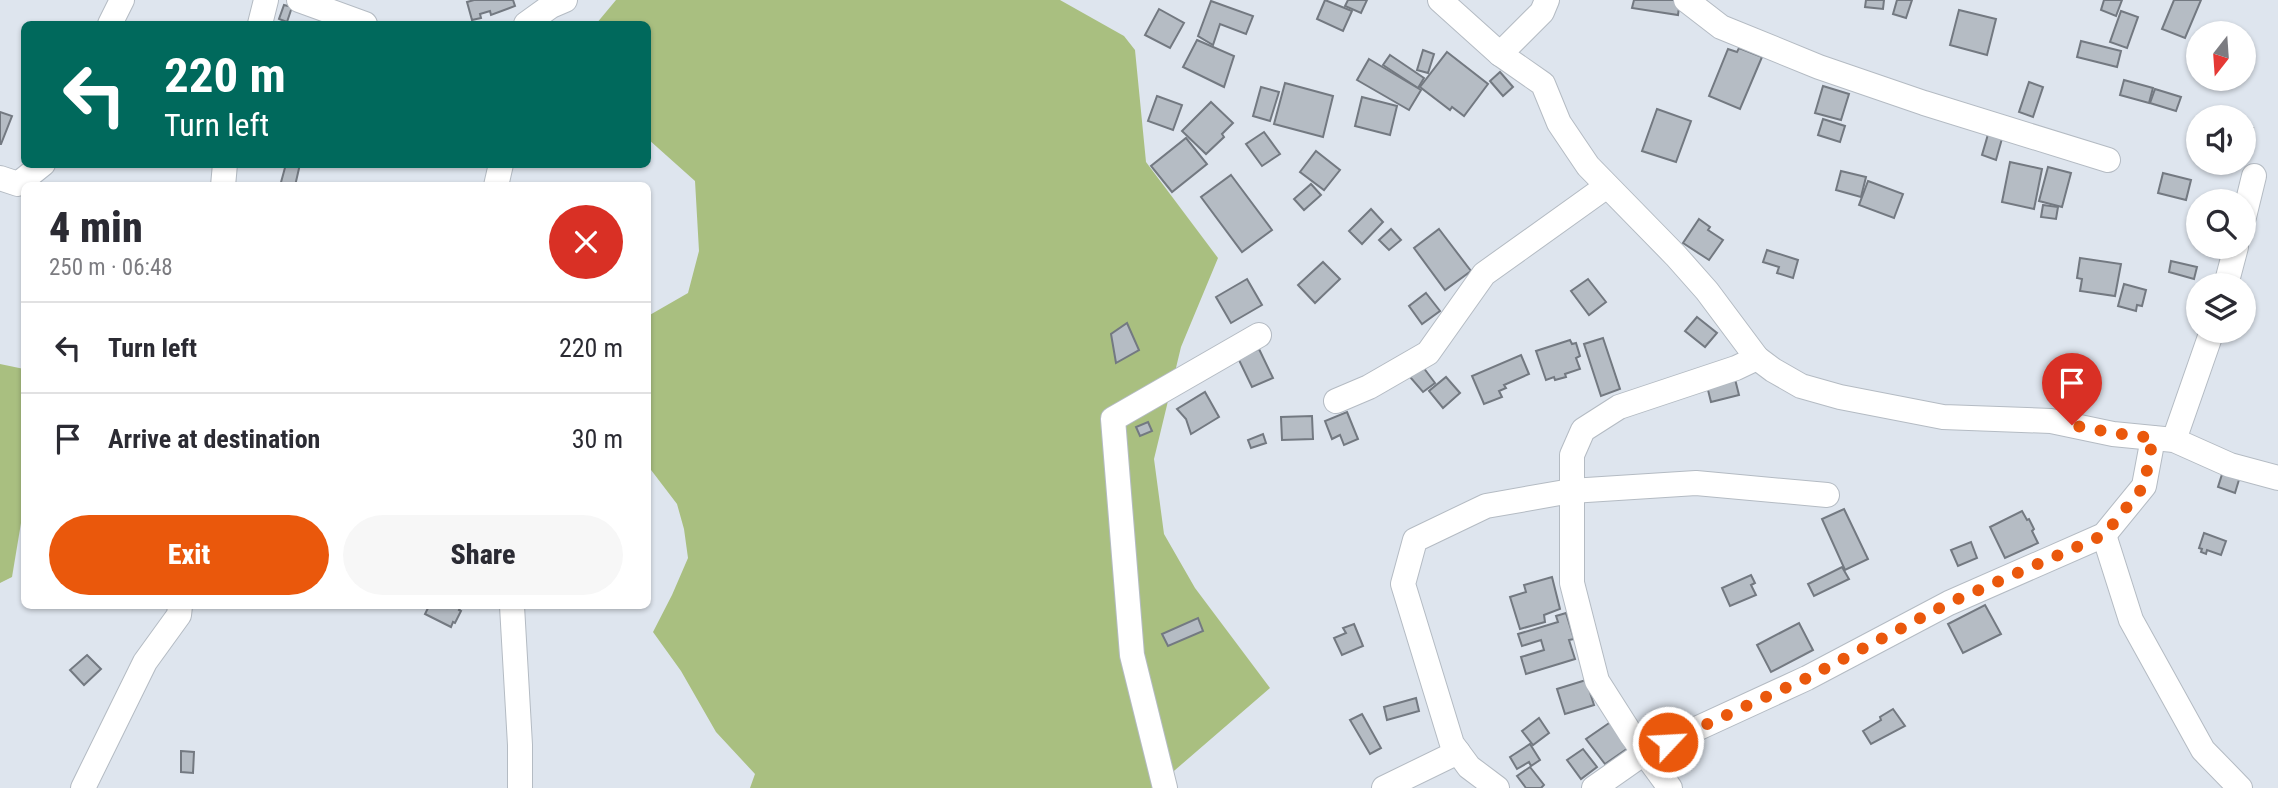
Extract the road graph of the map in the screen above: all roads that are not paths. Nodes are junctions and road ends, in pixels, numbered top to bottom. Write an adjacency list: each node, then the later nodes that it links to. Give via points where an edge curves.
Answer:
1 (122, 0): 8 (street)
2 (266, 0): 9 (street)
3 (299, 0): 10 (street)
4 (565, 0): 11 (street)
5 (1440, 0): 12 (street)
6 (1547, 0): 12 (street, via 1542,12)
7 (1686, 0): 13 (street, via 1721,27 1819,67)
8 (112, 21)
9 (261, 21)
10 (357, 21)
11 (530, 21)
12 (1500, 54): 17 (street, via 1543,84 1559,123)
13 (2108, 160)
14 (39, 168): 16 (street, via 18,184)
15 (2254, 176): 18 (street)
16 (0, 178)
17 (1607, 186): 21 (street, via 1707,291); 22 (street, via 1485,274 1427,353)
18 (2251, 189)
19 (1259, 335): 34 (street, via 1113,419 1132,655)
20 (2207, 343): 23 (street)
21 (1757, 358): 23 (street, via 1801,386 1882,406 1943,417 2051,421); 25 (street, via 1619,407 1583,430 1572,455)
22 (1336, 401)
23 (2164, 439): 24 (street); 27 (street, via 2144,486)
24 (2278, 478)
25 (1571, 491): 26 (street, via 1696,483); 30 (street, via 1486,506 1415,540 1403,584); 31 (street, via 1572,583 1597,681)
26 (1827, 495)
27 (2104, 535): 31 (street, via 1949,603 1807,678); 39 (street, via 2131,620 2203,750)
28 (180, 609): 32 (street, via 145,662)
29 (512, 609): 33 (street)
30 (1458, 752): 35 (street); 36 (street, via 1469,767)
31 (1644, 753): 37 (street); 38 (street)
32 (83, 788)
33 (520, 788)
34 (1165, 788)
35 (1384, 788)
36 (1497, 788)
37 (1594, 788)
38 (1670, 788)
39 (2240, 788)

